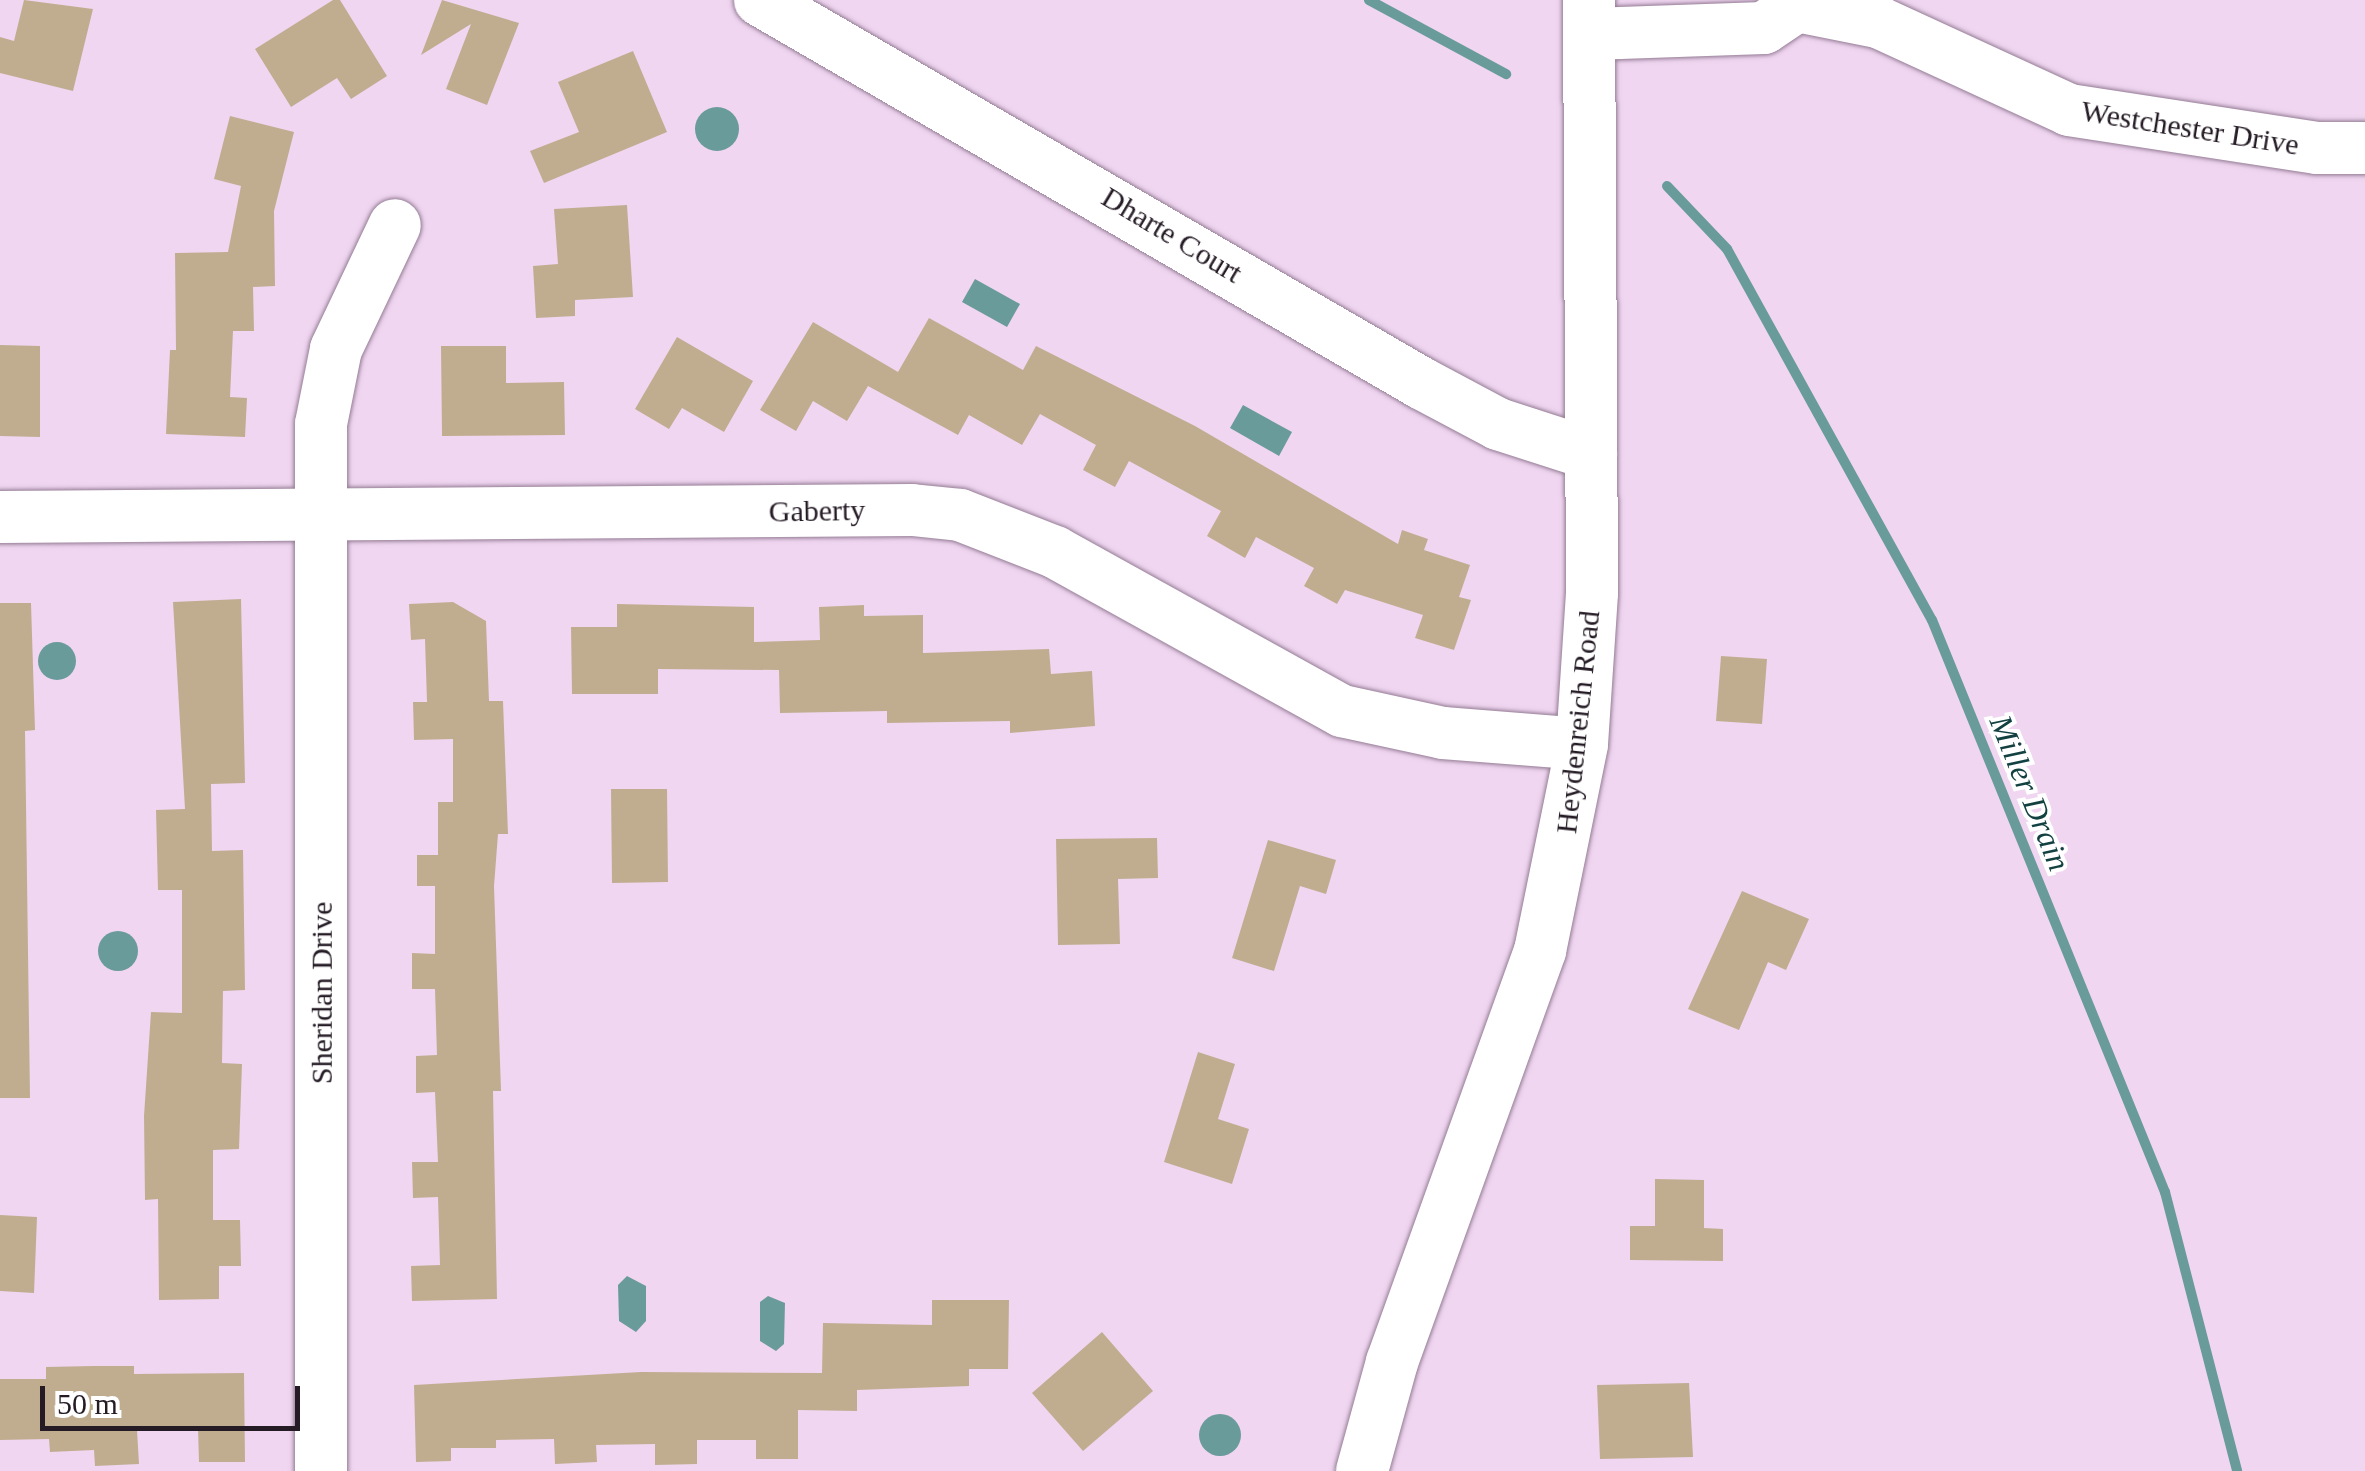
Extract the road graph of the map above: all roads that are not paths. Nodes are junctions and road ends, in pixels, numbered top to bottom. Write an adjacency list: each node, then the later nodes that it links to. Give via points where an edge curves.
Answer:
1 (760, 0): 7 (street, Dharte Court, via 1421,383 1498,424)
2 (1791, 3): 3 (street, Westchester Drive, via 1764,28); 5 (street, Westchester Drive, via 1878,22 2069,110 2317,148)
3 (1694, 16): 4 (street, Westchester Drive)
4 (1590, 17): 7 (street, Heydenreich Road)
5 (2365, 148)
6 (395, 224): 8 (street, Sheridan Drive, via 328,373)
7 (1591, 454): 10 (street, Heydenreich Road, via 1592,593)
8 (320, 516): 9 (street, Gaberty); 10 (street, Gaberty, via 912,510 960,515 1055,552 1342,711 1443,733); 11 (street, Sheridan Drive)
9 (0, 517)
10 (1582, 744): 12 (street, Heydenreich Road, via 1540,951 1392,1362)
11 (322, 1471)
12 (1362, 1471)

